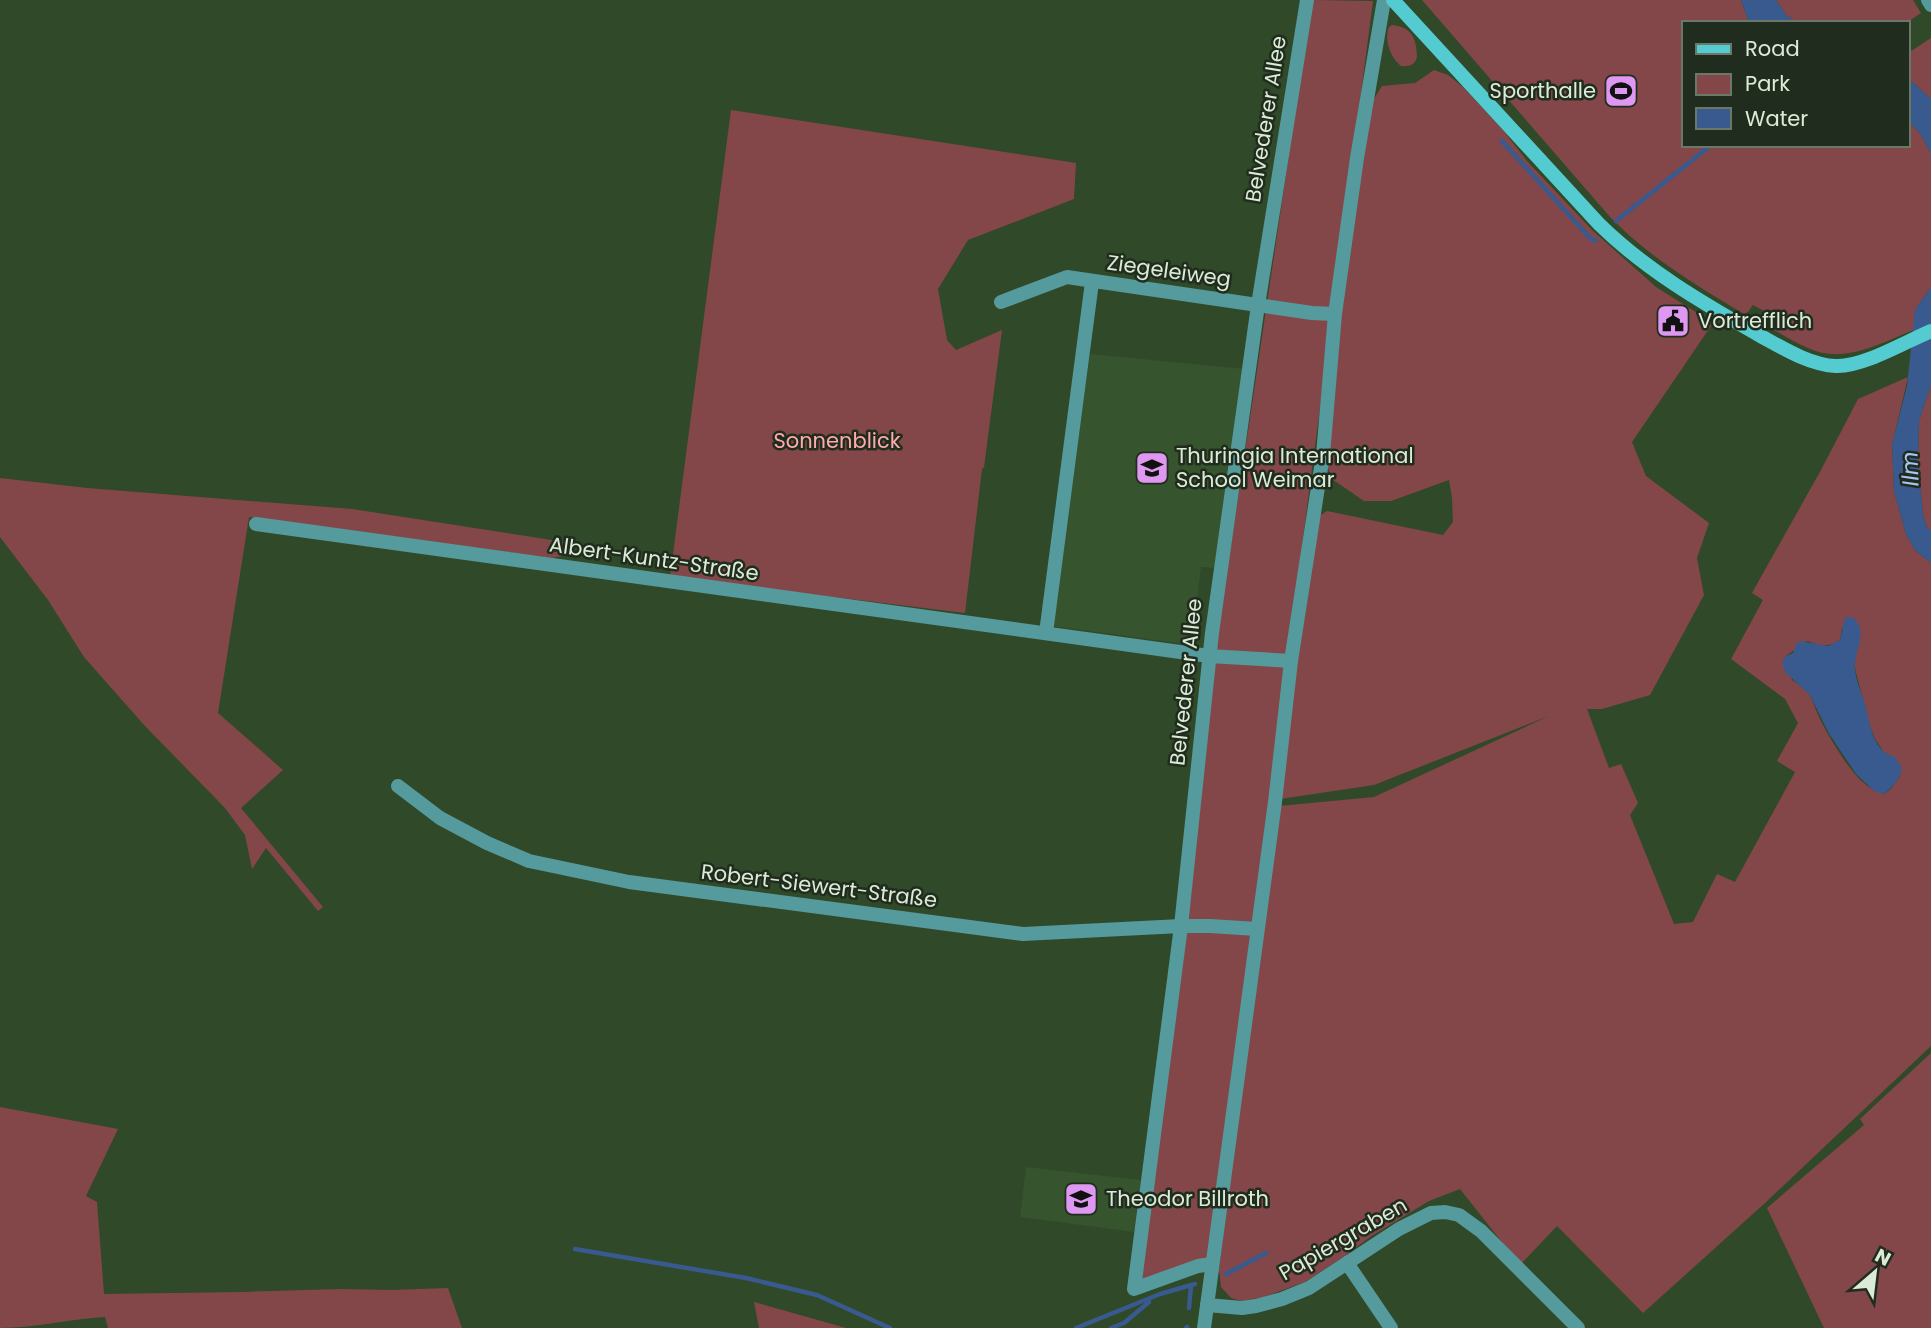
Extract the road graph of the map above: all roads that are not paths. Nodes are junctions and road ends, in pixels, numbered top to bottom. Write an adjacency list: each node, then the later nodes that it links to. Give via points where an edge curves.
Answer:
1 (1307, 0): 8 (street, Belvederer Allee)
2 (1384, 0): 9 (street)
3 (1393, 0): 10 (street, via 1599,224 1694,297 1803,358 1826,365 1854,364)
4 (1928, 0): 5 (street)
5 (1931, 5)
6 (1092, 282): 7 (street, Ziegeleiweg, via 1067,277); 8 (street, Ziegeleiweg); 12 (street)
7 (1001, 302)
8 (1258, 305): 9 (street, Ziegeleiweg); 13 (street, Belvederer Allee)
9 (1335, 314): 14 (street, via 1322,455)
10 (1931, 331)
11 (256, 524): 12 (street, Albert-Kuntz-Straße)
12 (1046, 633): 13 (street, Albert-Kuntz-Straße)
13 (1209, 656): 14 (street, Albert-Kuntz-Straße); 16 (street, Belvederer Allee)
14 (1291, 661): 17 (street)
15 (398, 786): 16 (street, Robert-Siewert-Straße, via 440,818 529,861 629,882 1024,934)
16 (1181, 926): 17 (street, Robert-Siewert-Straße); 18 (street, Belvederer Allee, via 1134,1289)
17 (1257, 929): 18 (street)
18 (1212, 1264): 20 (street)
19 (1347, 1264): 20 (street, Papiergraben, via 1282,1299 1241,1308); 22 (street); 23 (street, Papiergraben, via 1431,1213 1459,1215 1481,1231)
20 (1207, 1305): 21 (street)
21 (1205, 1328)
22 (1391, 1328)
23 (1578, 1328)

